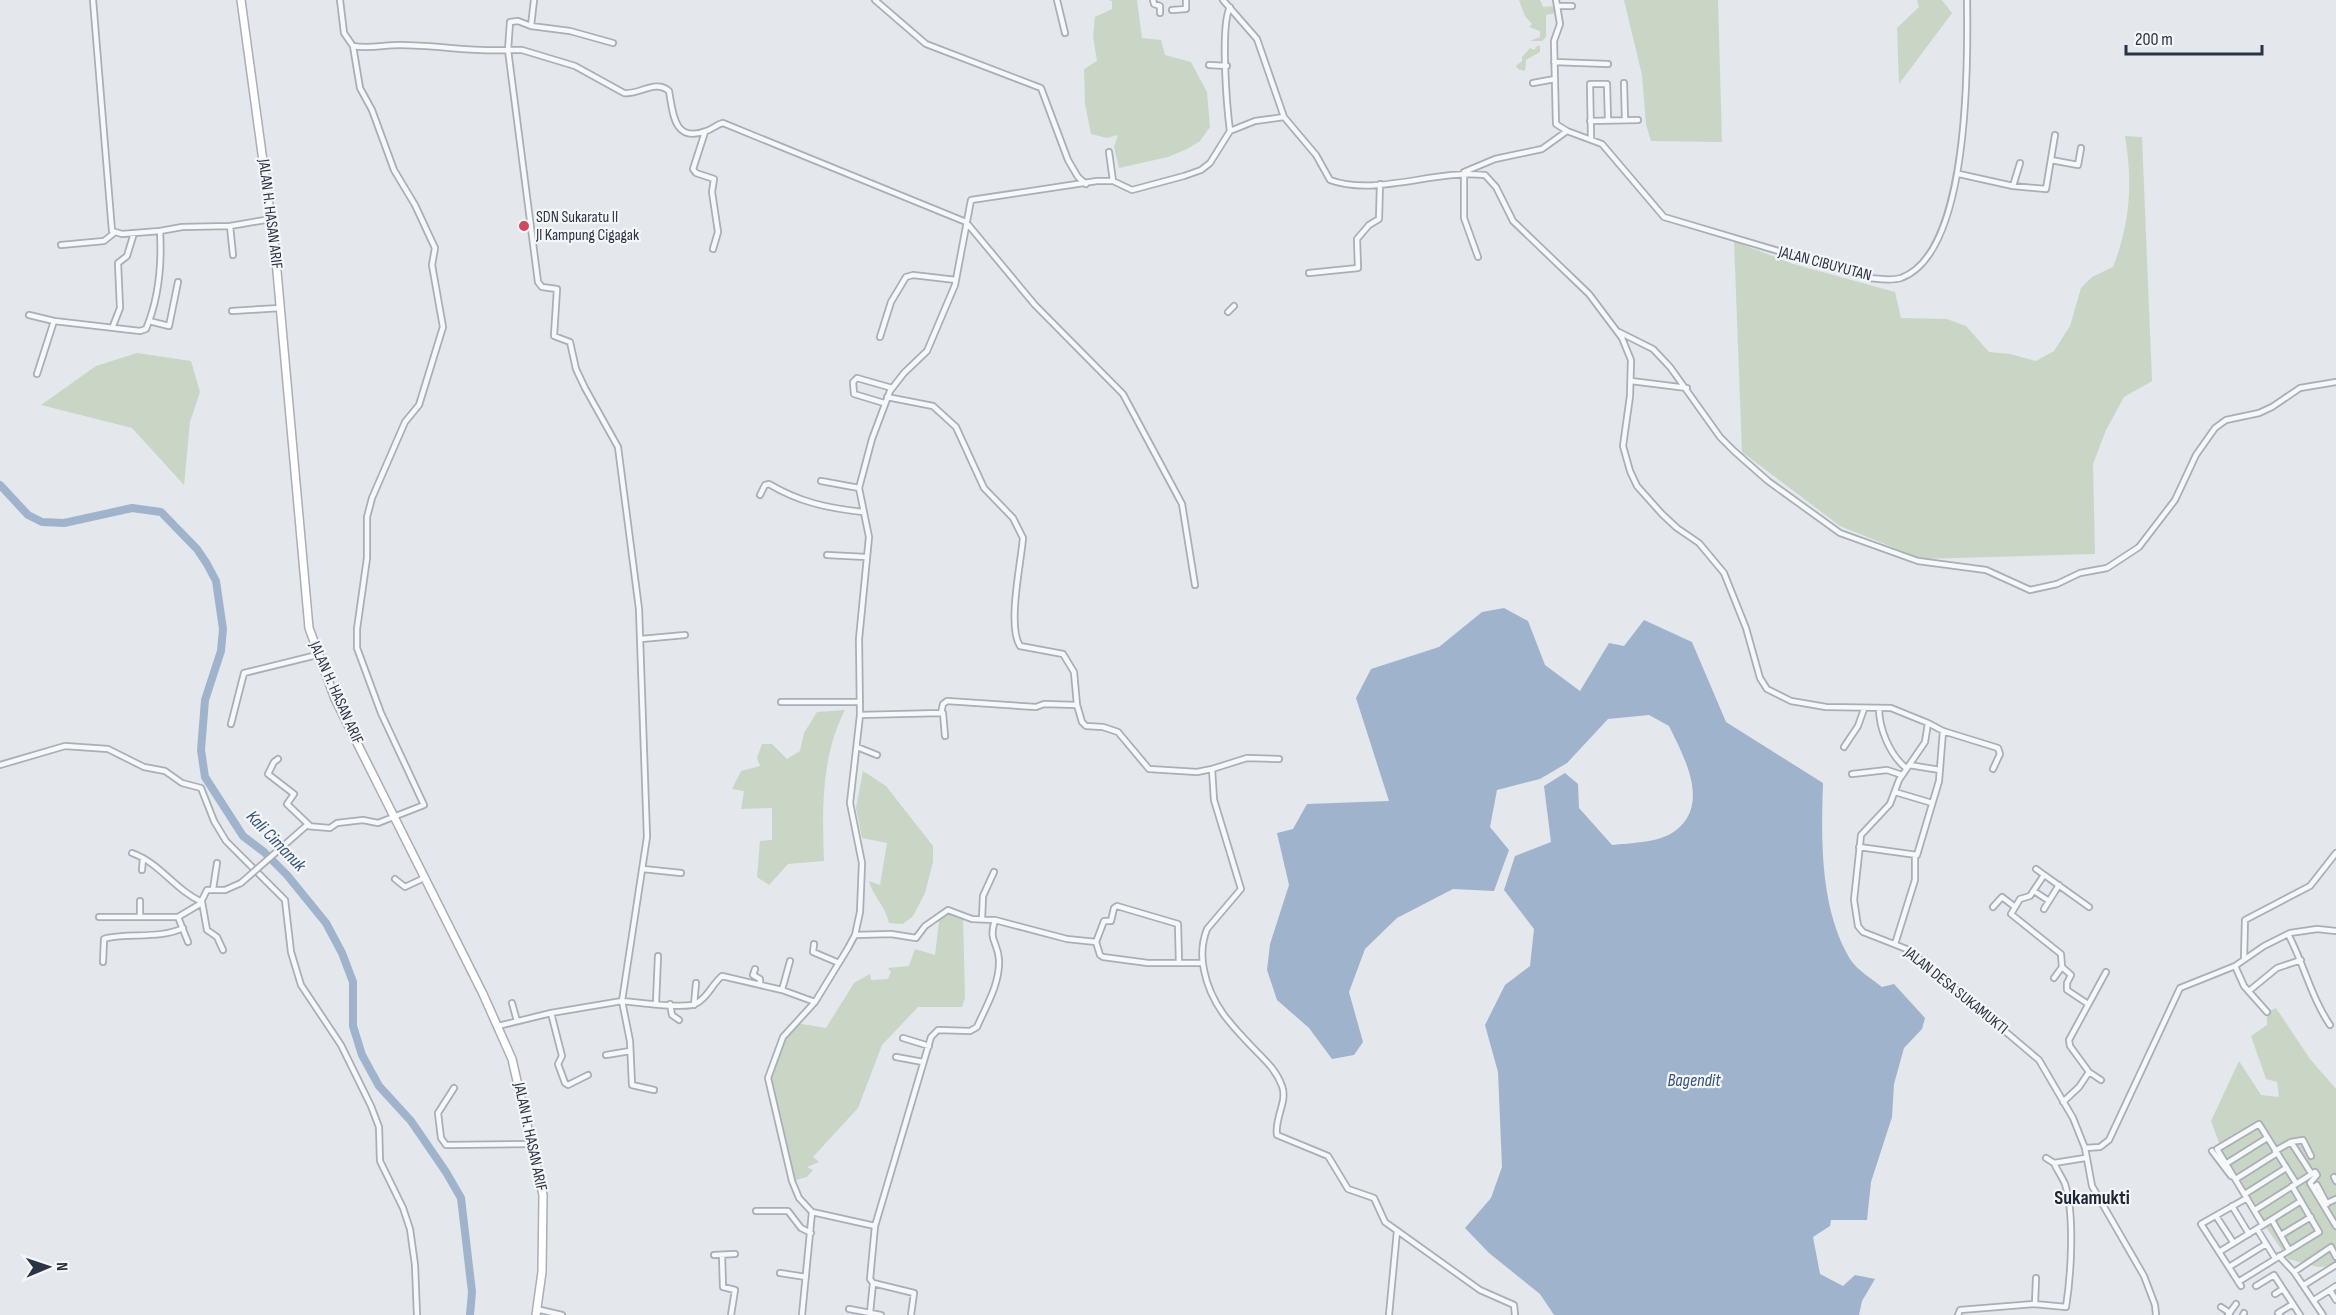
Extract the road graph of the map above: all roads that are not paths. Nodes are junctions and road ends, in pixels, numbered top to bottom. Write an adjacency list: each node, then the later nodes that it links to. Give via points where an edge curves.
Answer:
1 (93, 0): 53 (street, via 109,214)
2 (241, 0): 49 (main road, JALAN H. HASAN ARIF)
3 (340, 0): 20 (street, via 344,33)
4 (534, 0): 17 (street)
5 (875, 0): 46 (street, via 926,44 1041,88 1068,160 1078,177)
6 (1057, 0): 18 (street)
7 (1153, 0): 16 (street, via 1160,6)
8 (1186, 0): 15 (street, via 1186,9)
9 (1223, 0): 14 (street)
10 (1556, 0): 12 (street)
11 (1967, 0): 44 (street, JALAN CIBUYUTAN)
12 (1557, 6): 13 (street); 22 (street, via 1560,24 1554,39)
13 (1572, 6)
14 (1230, 8): 25 (street); 29 (street, via 1257,39)
15 (1172, 10)
16 (1160, 13)
17 (531, 26): 19 (street, via 570,31); 21 (street, via 510,22)
18 (1065, 33)
19 (613, 43)
20 (353, 46): 21 (street); 116 (street, via 360,88 394,170 435,248 432,265 442,327 419,405 405,422 367,517 368,548 357,648 381,713 424,805)
21 (508, 50): 35 (street, via 522,50 575,66 624,93 666,88 678,127 690,133); 89 (street, via 538,282 542,287 557,289 554,336 570,342 576,369 615,439)
22 (1554, 62): 23 (street); 26 (street)
23 (1608, 64)
24 (1209, 65): 25 (street)
25 (1227, 66): 34 (street)
26 (1555, 79): 27 (street); 36 (street, via 1556,124)
27 (1533, 83)
28 (1624, 83): 31 (street)
29 (1284, 117): 34 (street, via 1255,121); 47 (street, via 1316,155 1330,180)
30 (1608, 120): 31 (street); 33 (street); 33 (street, via 1607,84 1590,84)
31 (1625, 120): 32 (street)
32 (1638, 120)
33 (1590, 121): 38 (street)
34 (1230, 131): 45 (street, via 1212,161 1201,170 1132,190)
35 (705, 132): 50 (street, via 723,123); 56 (street, via 693,169 714,179 718,232)
36 (1565, 132): 38 (street, JALAN CIBUYUTAN); 43 (street, via 1542,149 1495,159)
37 (2055, 135): 41 (street)
38 (1591, 138): 44 (street, JALAN CIBUYUTAN, via 1609,152 1664,217 1887,280 1910,273 1926,256 1944,222)
39 (2081, 148): 41 (street, via 2078,165)
40 (1109, 152): 45 (street)
41 (2051, 160): 48 (street, via 2046,189)
42 (2020, 163): 48 (street)
43 (1463, 173): 47 (street); 58 (street, via 1464,218); 70 (street, via 1487,176 1513,221 1589,294)
44 (1959, 174): 48 (street)
45 (1113, 181): 46 (street)
46 (1088, 183): 50 (street, via 973,199)
47 (1380, 184): 59 (street, via 1379,219 1357,239 1358,268)
48 (2013, 186)
49 (271, 219): 51 (street); 63 (main road, JALAN H. HASAN ARIF)
50 (966, 222): 60 (street); 87 (street, via 1035,305 1123,394 1182,504)
51 (230, 225): 52 (street); 57 (street)
52 (160, 231): 54 (street); 68 (street, via 161,267)
53 (114, 232): 54 (street); 55 (street, via 104,241)
54 (134, 233): 69 (street, via 127,256 118,263 120,309)
55 (61, 245)
56 (713, 249)
57 (233, 255)
58 (1478, 257)
59 (1309, 273)
60 (956, 280): 71 (street, via 906,277 891,302); 77 (street, via 927,351)
61 (177, 282): 68 (street, via 169,326)
62 (1234, 306): 65 (street)
63 (280, 308): 64 (street); 90 (main road, JALAN H. HASAN ARIF, via 308,617)
64 (232, 311)
65 (1228, 312)
66 (29, 315): 67 (street)
67 (54, 321): 69 (street); 74 (street)
68 (149, 321): 69 (street, via 143,331)
69 (113, 326)
70 (1616, 331): 72 (street); 73 (street)
71 (880, 337)
72 (1629, 337): 73 (street); 78 (street, via 1653,349)
73 (1625, 344): 75 (street, via 1631,360)
74 (37, 374)
75 (1631, 379): 78 (street); 95 (street, via 1623,446 1630,471 1637,486 1662,514 1699,543 1724,573 1767,689 1791,701)
76 (2336, 381): 78 (street, via 2300,388 2259,413 2226,420 2196,454 2175,500 2139,547 2107,568 2030,590 1986,570 1918,561 1840,533 1734,451)
77 (892, 388): 79 (street); 80 (street, via 857,378 853,382 854,394)
78 (1686, 388)
79 (887, 396): 80 (street); 93 (street, via 933,406 956,427 984,488 1020,528 1023,538 1016,635 1020,646 1063,654 1074,672)
80 (885, 403): 82 (street)
81 (821, 481): 82 (street)
82 (859, 488): 84 (street)
83 (760, 495): 84 (street, via 767,483 805,503)
84 (863, 512): 86 (street, via 870,537)
85 (827, 555): 86 (street)
86 (867, 557): 92 (street, via 860,639)
87 (1195, 585)
88 (685, 635): 89 (street)
89 (641, 639): 124 (street, via 647,808)
90 (317, 655): 99 (street, via 244,673); 116 (main road, JALAN H. HASAN ARIF)
91 (781, 702): 92 (street)
92 (860, 702): 97 (street)
93 (1077, 705): 96 (street, via 1036,707 947,701); 109 (street, via 1084,724 1118,732 1146,768 1197,772)
94 (1879, 708): 95 (street); 98 (street, via 1891,708); 108 (street, via 1891,750)
95 (1863, 709): 103 (street, via 1858,726)
96 (940, 713): 97 (street); 101 (street)
97 (860, 715): 102 (street)
98 (1929, 723): 100 (street); 108 (street, JALAN DESA SUKAMUKTI, via 1924,742)
99 (231, 724)
100 (1943, 731): 110 (street); 111 (street, via 1998,748 2000,754)
101 (945, 735)
102 (857, 747): 104 (street); 150 (street, via 850,803 862,863)
103 (1844, 747)
104 (877, 755)
105 (278, 759): 117 (street, via 268,774 294,794 287,804)
106 (1280, 759): 109 (street, via 1247,758)
107 (0, 765): 267 (street, via 61,747 97,747 162,770 182,783 200,786 226,840 285,900 291,952 301,985 341,1045 371,1106 379,1126 378,1155 410,1229)
108 (1907, 767): 110 (street); 113 (street, JALAN DESA SUKAMUKTI)
109 (1212, 769): 163 (street, via 1214,800 1241,891 1207,929)
110 (1940, 770): 115 (street)
111 (1993, 770)
112 (1852, 774): 113 (street, via 1887,770)
113 (1902, 775): 114 (street, JALAN DESA SUKAMUKTI)
114 (1895, 792): 115 (street); 118 (street, JALAN DESA SUKAMUKTI, via 1890,804 1861,835)
115 (1932, 803): 121 (street)
116 (394, 818): 117 (street, via 330,828); 130 (main road, JALAN H. HASAN ARIF)
117 (308, 826): 133 (street, bridge, via 241,883 225,890)
118 (1859, 847): 121 (street); 154 (street, JALAN DESA SUKAMUKTI, via 1854,900 1858,926 1863,932)
119 (132, 853): 122 (street)
120 (2336, 853): 157 (street, via 2310,886 2245,920)
121 (1915, 856): 154 (street, via 1915,878)
122 (143, 858): 126 (street); 137 (street, via 182,891)
123 (217, 863): 133 (street)
124 (643, 869): 127 (street); 173 (street)
125 (2036, 869): 129 (street)
126 (142, 870)
127 (681, 873)
128 (994, 873): 145 (street, via 983,896)
129 (2044, 875): 132 (street); 134 (street)
130 (424, 878): 131 (street, via 405,887); 185 (main road, JALAN H. HASAN ARIF)
131 (395, 879)
132 (2059, 885): 136 (street); 140 (street)
133 (213, 889): 137 (street, via 207,890)
134 (2034, 891): 136 (street); 139 (street)
135 (140, 901): 142 (street)
136 (2049, 901): 141 (street)
137 (202, 902): 144 (street); 155 (street, via 207,930 217,937)
138 (1993, 907): 139 (street, via 2002,897)
139 (2015, 907): 165 (street, via 2011,914 2014,918 2061,954)
140 (2089, 907)
141 (2044, 909)
142 (140, 915): 143 (street); 144 (street)
143 (99, 917)
144 (178, 917): 147 (street)
145 (982, 919): 146 (street); 150 (street, via 944,911 916,938)
146 (994, 920): 152 (street, via 1067,939); 187 (street, via 991,936 998,955 998,975 972,1030 938,1030)
147 (183, 928): 151 (street); 160 (street, via 168,934 104,939)
148 (2336, 931): 149 (street, via 2317,929)
149 (2288, 934): 157 (street); 158 (street)
150 (855, 935): 161 (street)
151 (188, 942)
152 (1096, 942): 162 (street, via 1103,957); 162 (street, via 1103,922 1111,921 1117,906 1178,924)
153 (814, 944): 161 (street, via 813,952)
154 (1895, 944): 197 (street, JALAN DESA SUKAMUKTI, via 1923,961 2029,1048)
155 (223, 950)
156 (658, 956): 176 (street)
157 (2244, 959): 164 (street)
158 (2301, 960): 172 (street, via 2277,968); 184 (street, via 2317,1006)
159 (790, 961): 171 (street)
160 (103, 962)
161 (839, 963): 174 (street)
162 (1179, 963): 163 (street)
163 (1202, 963): 229 (street, via 1210,996 1273,1068 1282,1085 1284,1096 1277,1135 1328,1156 1346,1187 1374,1198 1385,1222)
164 (2235, 966): 172 (street); 201 (street, via 2186,984 2176,992 2109,1140 2100,1147)
165 (2062, 967): 168 (street); 178 (street, via 2071,975 2067,990)
166 (754, 969): 170 (street, via 753,975 760,979)
167 (2106, 972): 178 (street)
168 (2054, 978)
169 (696, 983): 179 (street)
170 (760, 985): 171 (street); 179 (street, via 722,976 713,990)
171 (782, 990): 174 (street)
172 (2249, 991): 180 (street)
173 (622, 1001): 176 (street); 181 (street); 188 (street)
174 (815, 1002): 221 (street, via 783,1037 768,1078 792,1181 799,1198)
175 (512, 1003): 183 (street)
176 (656, 1003): 177 (street)
177 (670, 1004): 179 (street); 182 (street, via 672,1015)
178 (2088, 1004): 192 (street, via 2069,1043)
179 (694, 1005)
180 (2267, 1012)
181 (551, 1013): 183 (street); 193 (street, via 562,1056 558,1065 565,1083)
182 (679, 1020)
183 (517, 1021): 185 (street)
184 (2330, 1025)
185 (498, 1026): 200 (main road, JALAN H. HASAN ARIF, via 516,1073)
186 (903, 1038): 187 (street)
187 (929, 1046): 191 (street)
188 (630, 1051): 189 (street); 196 (street, via 632,1086)
189 (606, 1055)
190 (896, 1057): 191 (street)
191 (923, 1062): 226 (street)
192 (2089, 1072): 194 (street); 197 (street)
193 (588, 1075)
194 (2101, 1080)
195 (454, 1088): 200 (street, via 438,1113 438,1127 446,1145)
196 (654, 1090)
197 (2063, 1102): 201 (street, JALAN DESA SUKAMUKTI)
198 (2267, 1138): 202 (street, via 2258,1124); 203 (street); 209 (street)
199 (2290, 1142): 203 (street); 205 (street, via 2303,1140); 211 (street)
200 (531, 1144): 263 (main road, JALAN H. HASAN ARIF, via 543,1204 542,1272)
201 (2085, 1148): 207 (street, JALAN DESA SUKAMUKTI)
202 (2215, 1150): 204 (street); 209 (street)
203 (2276, 1152): 210 (street); 212 (street)
204 (2206, 1155)
205 (2311, 1156)
206 (2046, 1158): 208 (street)
207 (2085, 1158): 208 (street); 277 (street, JALAN DESA SUKAMUKTI, via 2092,1186 2144,1276)
208 (2054, 1163): 261 (street, via 2068,1199 2070,1267)
209 (2225, 1165): 212 (street)
210 (2286, 1168): 213 (street); 214 (street)
211 (2311, 1173): 213 (street); 217 (street, via 2317,1173 2310,1181 2313,1188 2317,1185)
212 (2235, 1180): 214 (street)
213 (2294, 1185): 216 (street); 219 (street)
214 (2246, 1196): 218 (street); 219 (street)
215 (2336, 1199): 217 (street)
216 (2301, 1202): 223 (street); 224 (street)
217 (2325, 1204): 227 (street)
218 (2232, 1206): 222 (street); 231 (street)
219 (2255, 1210): 225 (street)
220 (756, 1211): 230 (street, via 788,1211 801,1228)
221 (812, 1212): 226 (street); 230 (street)
222 (2216, 1216): 233 (street); 236 (street, via 2201,1224)
223 (2311, 1217): 232 (street); 235 (street, via 2319,1232)
224 (2272, 1220): 225 (street); 232 (street)
225 (2263, 1225): 228 (street)
226 (875, 1226): 248 (street, via 870,1278)
227 (2336, 1226)
228 (2257, 1229): 231 (street); 234 (street)
229 (1397, 1231): 273 (street); 274 (street, via 1480,1290 1514,1305)
230 (811, 1233): 246 (street)
231 (2249, 1234): 233 (street)
232 (2281, 1235): 235 (street)
233 (2234, 1242): 236 (street)
234 (2266, 1244): 240 (street); 243 (street)
235 (2289, 1250): 240 (street)
236 (2219, 1252): 243 (street)
237 (735, 1254): 239 (street)
238 (714, 1255): 239 (street)
239 (722, 1255): 269 (street, via 723,1287 735,1290)
240 (2279, 1256): 243 (street, via 2239,1284); 244 (street)
241 (2336, 1257): 244 (street, via 2331,1247)
242 (2336, 1265): 250 (street)
243 (2229, 1268)
244 (2294, 1272): 250 (street)
245 (780, 1274): 246 (street)
246 (806, 1276): 270 (street)
247 (2036, 1278): 257 (street)
248 (873, 1284): 264 (street); 272 (street, via 913,1292)
249 (2256, 1286): 252 (street, via 2274,1275)
250 (2304, 1286): 255 (street)
251 (2336, 1286): 253 (street)
252 (2283, 1289): 254 (street); 259 (street)
253 (2330, 1290): 255 (street); 256 (street)
254 (2275, 1294)
255 (2314, 1300): 279 (street)
256 (2336, 1300)
257 (2035, 1304): 261 (street); 275 (street, via 1960,1310)
258 (2236, 1304): 265 (street)
259 (2293, 1304): 266 (street); 278 (street)
260 (2221, 1307): 265 (street)
261 (2066, 1308): 276 (street)
262 (849, 1309): 264 (street)
263 (536, 1312): 268 (street)
264 (870, 1314): 271 (street)
265 (2229, 1314)
266 (2278, 1314)
267 (417, 1315)
268 (562, 1315)
269 (731, 1315)
270 (802, 1315)
271 (881, 1315)
272 (911, 1315)
273 (1389, 1315)
274 (1515, 1315)
275 (1958, 1315)
276 (2067, 1315)
277 (2156, 1315)
278 (2300, 1315)
279 (2323, 1315)

